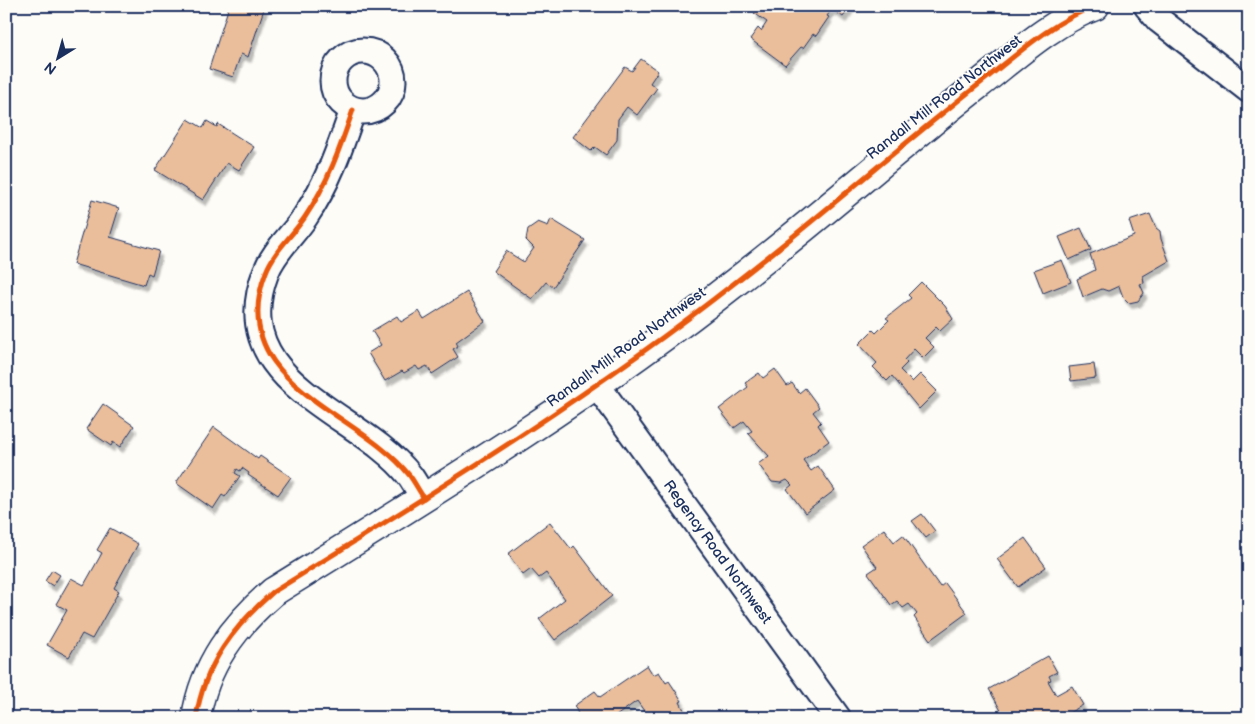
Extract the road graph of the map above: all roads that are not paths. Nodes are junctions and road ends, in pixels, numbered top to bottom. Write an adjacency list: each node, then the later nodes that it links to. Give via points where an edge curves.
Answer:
1 (1095, 6): 5 (street, Randall Mill Road Northwest, via 1041,36 915,134 737,281)
2 (1147, 6): 3 (street, via 1159,20)
3 (1249, 90)
4 (353, 110): 6 (street, via 322,190 266,272 259,300 260,327 269,354 286,378 386,454 410,475)
5 (597, 385): 6 (street, Randall Mill Road Northwest); 8 (street, Regency Road Northwest)
6 (424, 498): 7 (street, Randall Mill Road Northwest, via 272,592 247,615 209,671)
7 (196, 718)
8 (838, 718)

